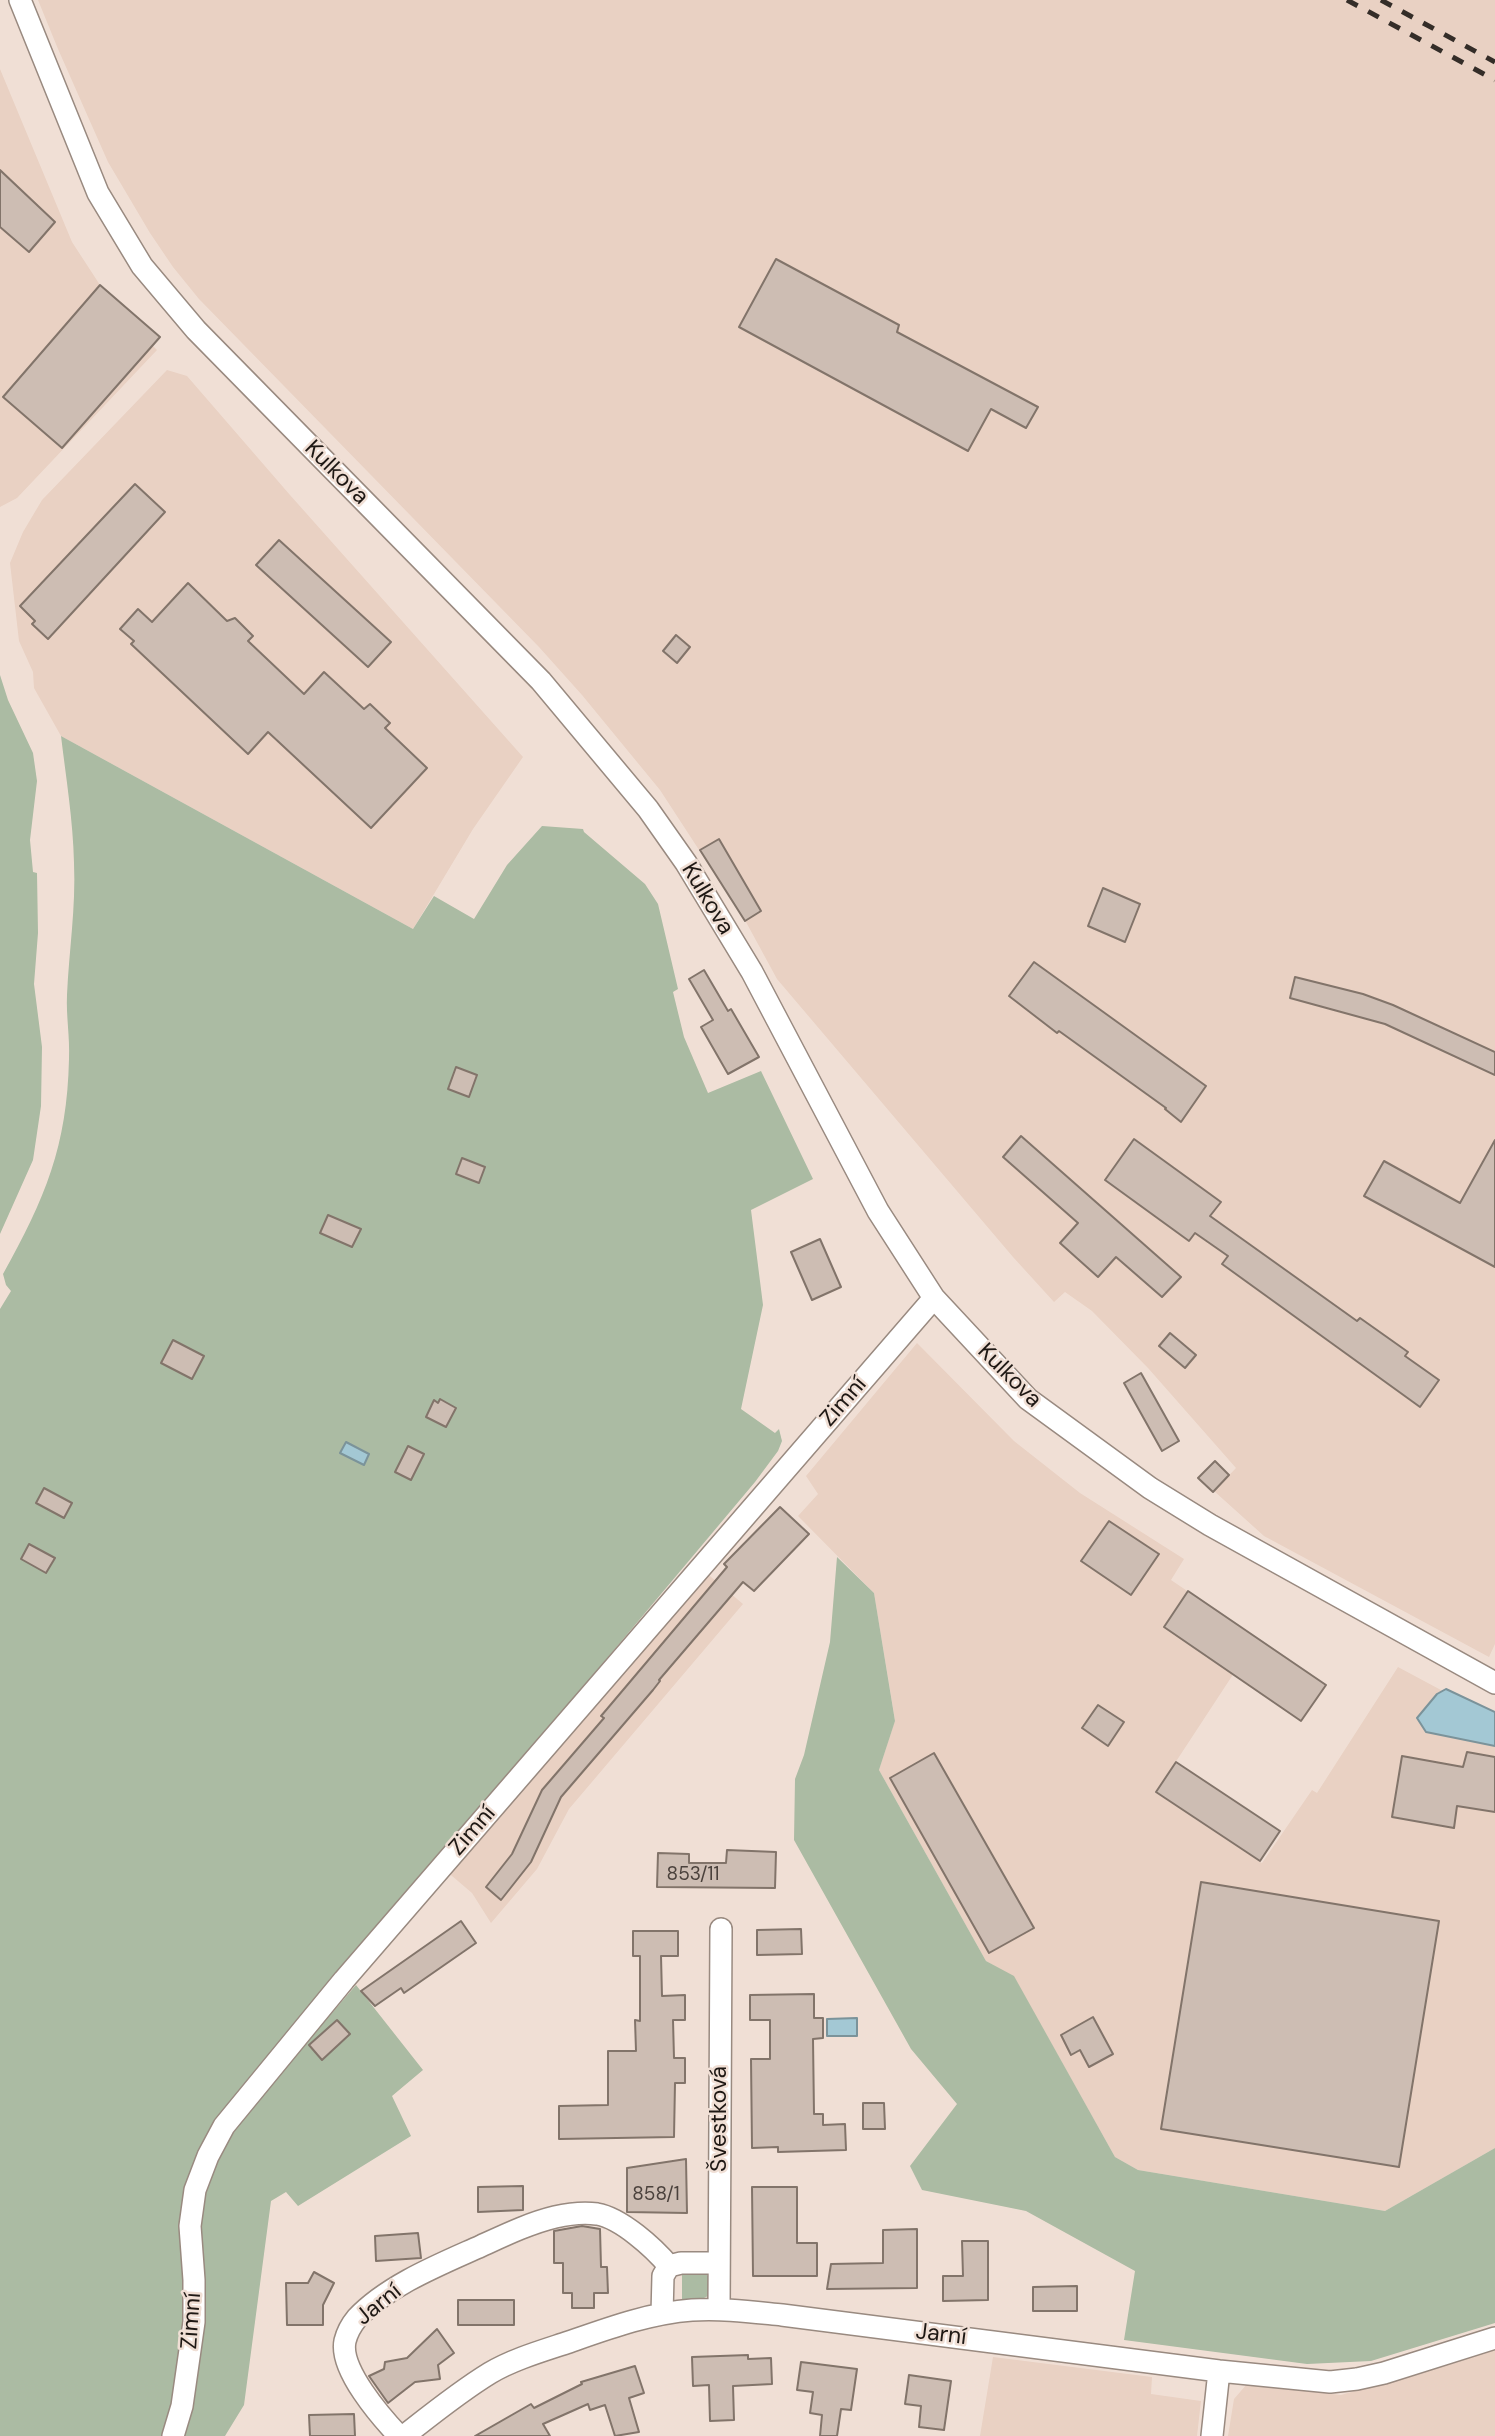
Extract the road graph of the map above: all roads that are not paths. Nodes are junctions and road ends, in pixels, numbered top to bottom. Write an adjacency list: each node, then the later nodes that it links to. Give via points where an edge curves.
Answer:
1 (20, 0): 2 (street, Kulkova, via 98,193 142,266 196,330 541,681 648,808 752,972 878,1211)
2 (934, 1298): 3 (street, Kulkova, via 1027,1399 1161,1495); 11 (street, Zimní, via 344,1980 224,2126 195,2190 190,2227 194,2322)
3 (1495, 1683)
4 (721, 1929): 6 (street, Švestková)
5 (666, 2262): 6 (street); 8 (street); 12 (street, Jarní, via 609,2217 570,2214 509,2233 440,2264 384,2297 350,2329 346,2362)
6 (719, 2263): 7 (street, Švestková)
7 (719, 2309): 8 (street, Jarní); 10 (street, Jarní)
8 (662, 2314): 13 (street, Jarní, via 526,2356 460,2392)
9 (1495, 2338): 10 (street, Jarní, via 1357,2379 1330,2382)
10 (1219, 2371): 14 (street)
11 (173, 2436)
12 (399, 2436)
13 (404, 2436)
14 (1212, 2436)

